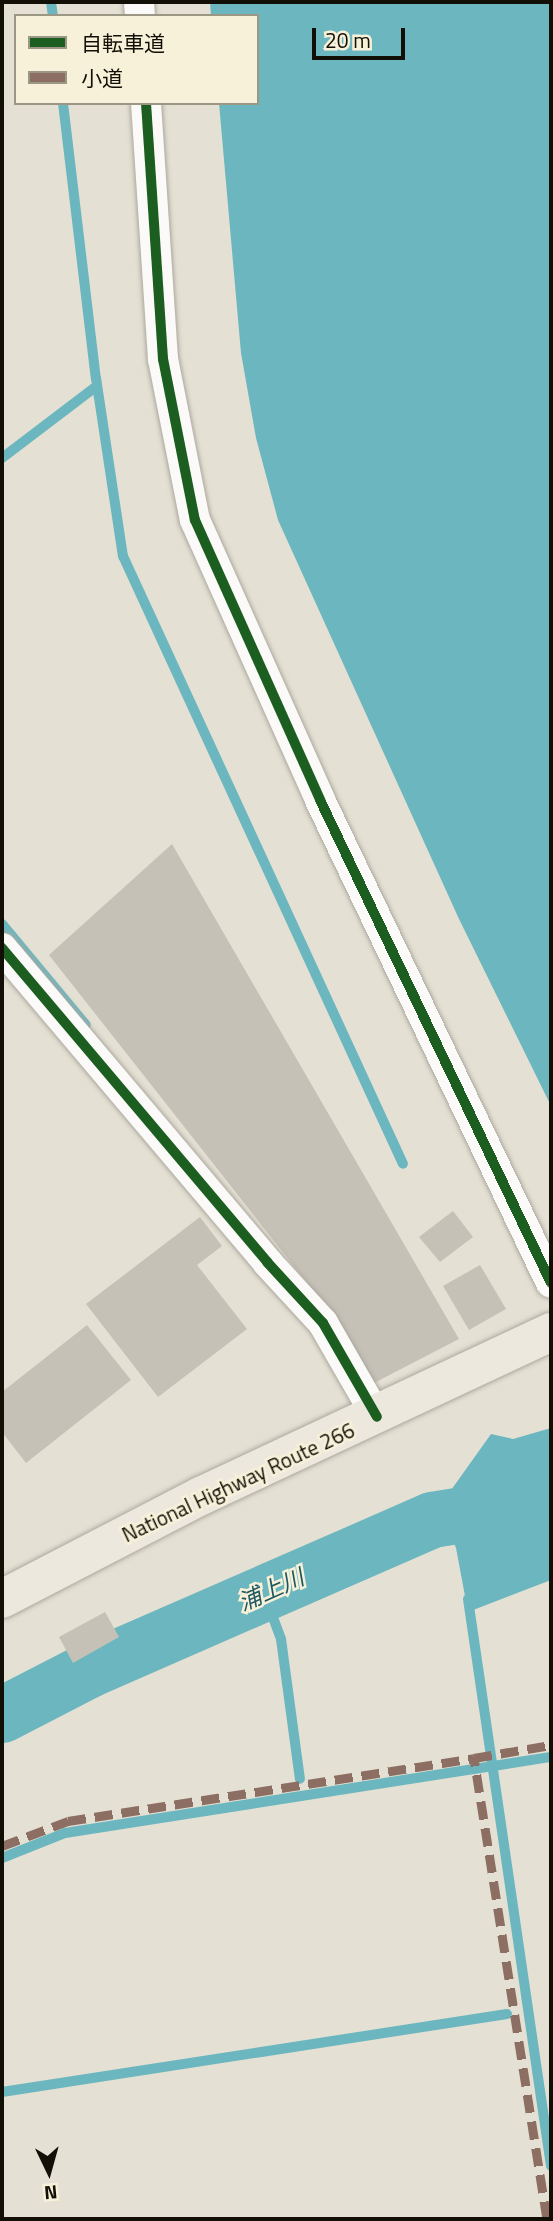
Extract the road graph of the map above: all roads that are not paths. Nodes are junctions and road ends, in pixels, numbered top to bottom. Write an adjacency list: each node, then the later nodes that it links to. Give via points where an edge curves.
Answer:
1 (146, 105): 3 (street, via 163,359 195,520 320,800)
2 (2, 948): 5 (street, via 323,1322)
3 (551, 1283)
4 (551, 1332): 5 (highway, National Highway Route 266)
5 (377, 1417): 6 (highway, National Highway Route 266, via 201,1496)
6 (2, 1599)

